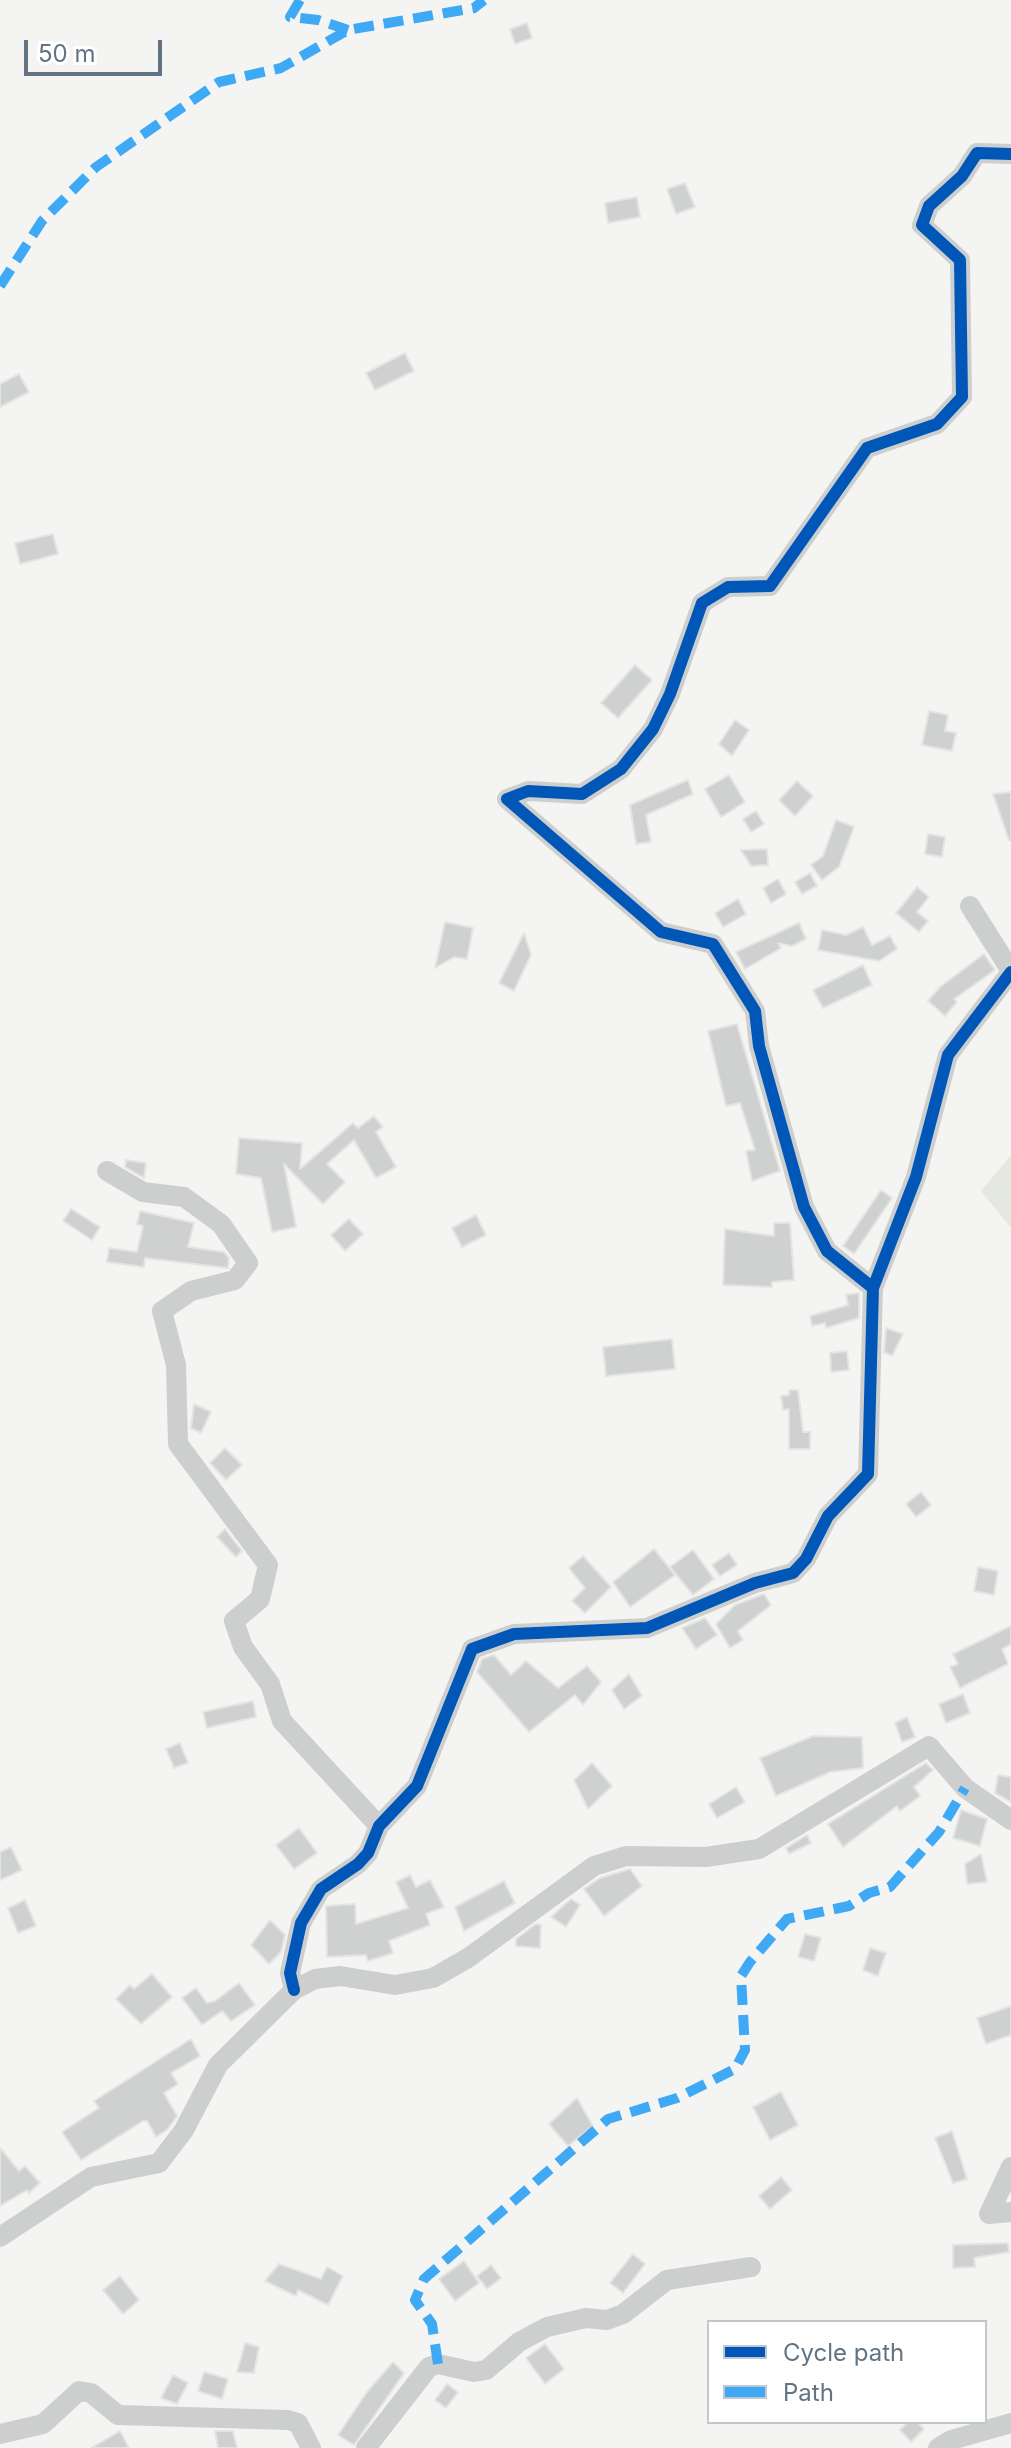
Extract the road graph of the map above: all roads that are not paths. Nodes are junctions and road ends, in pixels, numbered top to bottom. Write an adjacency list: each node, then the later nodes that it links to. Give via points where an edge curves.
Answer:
1 (1011, 154): 5 (street, via 977,153 962,176 929,206 922,225 960,260 962,397 937,424 867,448 770,586 728,587 702,603 653,729 621,769 582,794 528,791 507,799 661,932 713,944 755,1011 759,1046 804,1207 827,1251)
2 (970, 906): 3 (street)
3 (1011, 971): 5 (street, via 948,1055 916,1177)
4 (107, 1171): 7 (street, via 143,1192 184,1197 221,1224 248,1263 235,1280 191,1291 162,1311 176,1365 178,1444 268,1565 260,1599 234,1621 243,1647 270,1684 282,1721)
5 (873, 1288): 7 (street, via 868,1474 828,1516 806,1559 793,1573 755,1583 647,1628 514,1634 472,1649 417,1786)
6 (1011, 1820): 8 (street, via 965,1788 929,1746 759,1849 706,1857 626,1856 594,1866 433,1978 395,1985 340,1976 315,1979)
7 (379, 1826): 8 (street, via 368,1853 321,1889 301,1923 290,1973)
8 (294, 1990): 11 (street, via 218,2065 184,2130 159,2163 91,2177)
9 (1011, 2167): 10 (street, via 989,2214)
10 (1011, 2212)
11 (0, 2237)
12 (751, 2267): 16 (street, via 667,2280 623,2314 547,2327 486,2370 429,2367)
13 (1011, 2423): 17 (street)
14 (0, 2434): 15 (street, via 43,2424 79,2391 91,2393 118,2415 288,2420 298,2423)
15 (311, 2448)
16 (366, 2448)
17 (938, 2448)

